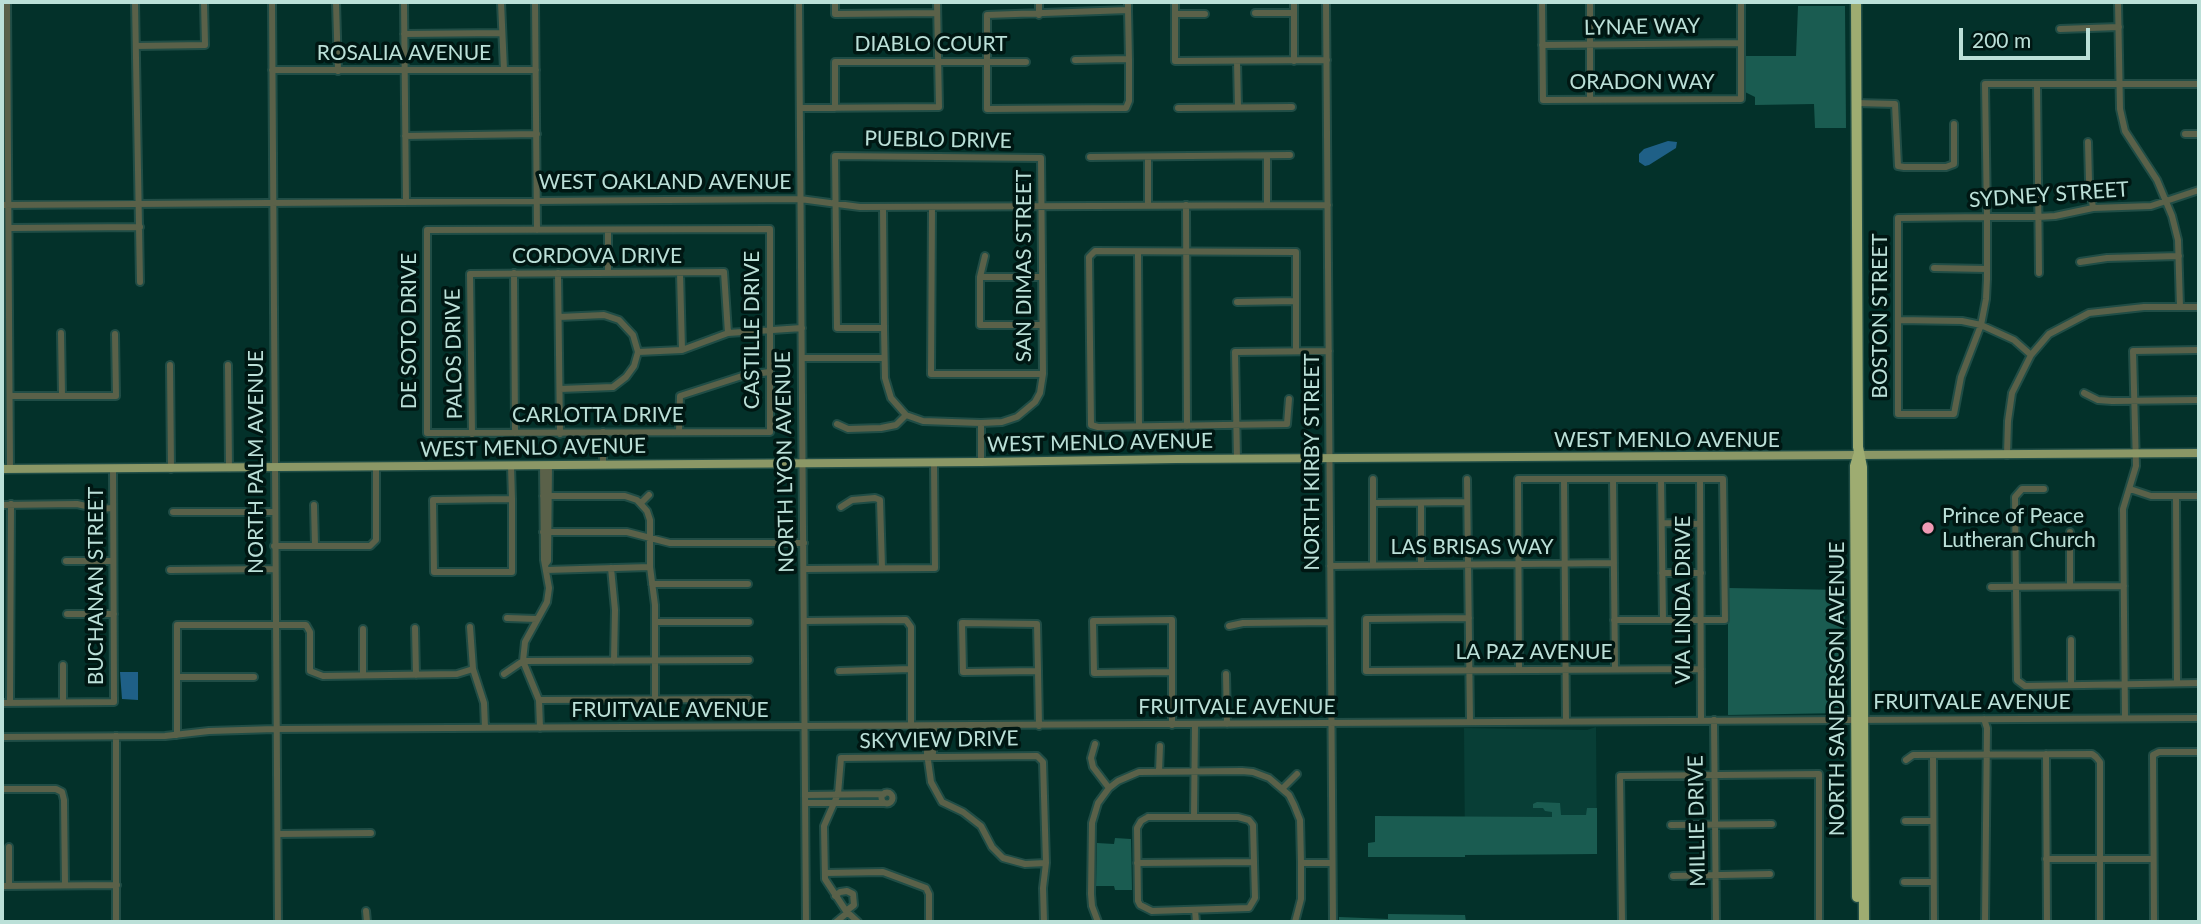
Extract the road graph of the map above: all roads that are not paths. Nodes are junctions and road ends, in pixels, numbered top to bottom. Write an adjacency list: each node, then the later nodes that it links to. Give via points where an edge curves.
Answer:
1 (6, 2): 79 (street)
2 (135, 2): 36 (street)
3 (204, 2): 36 (street, via 205,45)
4 (272, 2): 47 (street, NORTH PALM AVENUE)
5 (337, 2): 48 (street)
6 (404, 2): 32 (street)
7 (501, 2): 31 (street)
8 (535, 2): 46 (street)
9 (799, 2): 57 (street, NORTH LYON AVENUE)
10 (835, 2): 23 (street, via 835,14)
11 (937, 2): 23 (street)
12 (1039, 2): 28 (street)
13 (1128, 2): 22 (street)
14 (1175, 2): 24 (street)
15 (1294, 2): 26 (street)
16 (1326, 2): 39 (street, NORTH KIRBY STREET)
17 (1542, 2): 34 (street)
18 (1590, 2): 35 (street)
19 (1741, 2): 33 (street)
20 (1856, 2): 54 (highway, NORTH SANDERSON AVENUE)
21 (2118, 2): 29 (street)
22 (1128, 10): 28 (street); 37 (street)
23 (937, 13): 40 (street)
24 (1175, 13): 27 (street); 41 (street, via 1175,61)
25 (1255, 13): 26 (street)
26 (1294, 13): 42 (street)
27 (1205, 14)
28 (1039, 15): 43 (street, via 987,15)
29 (2119, 27): 30 (street); 52 (street)
30 (2060, 29)
31 (502, 33): 32 (street); 45 (street)
32 (407, 34): 49 (street)
33 (1741, 43): 35 (street, LYNAE WAY); 53 (street, ORADON WAY, via 1741,99)
34 (1542, 45): 35 (street, LYNAE WAY); 53 (street, ORADON WAY, via 1543,100)
35 (1590, 45): 53 (street)
36 (136, 46): 78 (street)
37 (1129, 59): 38 (street); 43 (street, via 1126,108 988,109)
38 (1075, 60)
39 (1327, 60): 42 (street); 82 (street, NORTH KIRBY STREET)
40 (938, 61): 43 (street, DIABLO COURT); 58 (street, DIABLO COURT, via 835,62); 58 (street, via 939,107)
41 (1237, 61): 42 (street); 55 (street)
42 (1294, 61)
43 (987, 62): 44 (street, DIABLO COURT)
44 (1026, 62)
45 (504, 70): 46 (street, ROSALIA AVENUE); 49 (street, ROSALIA AVENUE)
46 (536, 70): 61 (street)
47 (272, 71): 48 (street, ROSALIA AVENUE); 75 (street, NORTH PALM AVENUE)
48 (338, 71): 49 (street, ROSALIA AVENUE)
49 (405, 71): 64 (street)
50 (2199, 84): 52 (street)
51 (2037, 85): 52 (street); 88 (street); 90 (street, via 1985,84)
52 (2119, 85): 74 (street, via 2125,131)
53 (1590, 99)
54 (1856, 103): 60 (street, via 1895,104 1898,166 1954,164); 162 (highway, NORTH SANDERSON AVENUE)
55 (1238, 107): 56 (street); 59 (street)
56 (1292, 107)
57 (800, 108): 58 (street); 72 (street, NORTH LYON AVENUE)
58 (835, 108)
59 (1178, 108)
60 (1954, 124)
61 (537, 134): 64 (street); 73 (street)
62 (2185, 134): 63 (street)
63 (2199, 134)
64 (405, 135): 76 (street)
65 (2088, 142): 87 (street)
66 (1290, 155): 67 (street)
67 (1267, 156): 69 (street); 81 (street)
68 (1090, 157): 69 (street)
69 (1148, 157): 84 (street)
70 (1041, 158): 77 (street, PUEBLO DRIVE, via 835,156); 83 (street, SAN DIMAS STREET)
71 (2199, 190): 74 (street, SYDNEY STREET)
72 (800, 199): 73 (street, WEST OAKLAND AVENUE); 77 (street, WEST OAKLAND AVENUE); 121 (street, NORTH LYON AVENUE)
73 (536, 201): 76 (street, WEST OAKLAND AVENUE); 93 (street)
74 (2167, 201): 87 (street, SYDNEY STREET); 99 (street)
75 (273, 202): 76 (street, WEST OAKLAND AVENUE); 78 (street, WEST OAKLAND AVENUE); 173 (street, NORTH PALM AVENUE)
76 (406, 202)
77 (835, 203): 85 (street, WEST OAKLAND AVENUE); 122 (street, via 837,328)
78 (137, 204): 79 (street, WEST OAKLAND AVENUE); 91 (street)
79 (5, 205): 92 (street)
80 (1186, 205): 81 (street, WEST OAKLAND AVENUE); 84 (street, WEST OAKLAND AVENUE); 97 (street)
81 (1267, 205): 82 (street, WEST OAKLAND AVENUE)
82 (1328, 205): 130 (street, NORTH KIRBY STREET)
83 (1041, 206): 84 (street, WEST OAKLAND AVENUE); 86 (street, WEST OAKLAND AVENUE); 109 (street, SAN DIMAS STREET)
84 (1148, 206)
85 (883, 207): 86 (street, WEST OAKLAND AVENUE); 122 (street)
86 (932, 207): 138 (street, via 931,374)
87 (2093, 208): 88 (street, SYDNEY STREET)
88 (2038, 217): 90 (street, SYDNEY STREET); 106 (street)
89 (1898, 218): 90 (street, SYDNEY STREET); 118 (street, BOSTON STREET)
90 (1987, 218): 102 (street)
91 (140, 227): 92 (street); 111 (street)
92 (9, 228): 95 (street)
93 (537, 230): 94 (street); 155 (street, DE SOTO DRIVE, via 427,230)
94 (608, 230): 104 (street); 123 (street, CASTILLE DRIVE, via 770,229)
95 (5, 245): 112 (street)
96 (1138, 253): 97 (street); 149 (street); 149 (street, via 1095,251 1089,257 1091,425)
97 (1186, 253): 113 (street, via 1296,252); 150 (street)
98 (985, 256): 110 (street)
99 (2179, 256): 100 (street); 115 (street)
100 (2080, 262)
101 (1934, 268): 102 (street)
102 (1987, 269): 120 (street)
103 (558, 273): 104 (street, CORDOVA DRIVE); 108 (street, CORDOVA DRIVE); 117 (street)
104 (608, 273): 105 (street, CORDOVA DRIVE)
105 (680, 273): 125 (street, CORDOVA DRIVE, via 724,272); 127 (street)
106 (2039, 273)
107 (470, 274): 108 (street, CORDOVA DRIVE); 156 (street, PALOS DRIVE)
108 (514, 274): 157 (street)
109 (1042, 277): 110 (street); 119 (street, SAN DIMAS STREET)
110 (980, 278): 119 (street, via 980,326)
111 (140, 282)
112 (6, 301): 141 (street)
113 (1296, 301): 114 (street); 129 (street)
114 (1237, 302)
115 (2180, 307): 116 (street); 132 (street, via 2089,313 2049,334)
116 (2199, 307)
117 (559, 317): 131 (street, via 604,315 619,320 633,335); 139 (street)
118 (1898, 320): 120 (street); 120 (street, BOSTON STREET, via 1898,414 1954,414 1961,377)
119 (1042, 325): 138 (street, SAN DIMAS STREET)
120 (1981, 325): 132 (street, via 2014,340)
121 (802, 328): 123 (street); 133 (street, NORTH LYON AVENUE)
122 (884, 328): 134 (street)
123 (771, 329): 125 (street); 137 (street, CASTILLE DRIVE)
124 (61, 333): 142 (street)
125 (728, 333): 127 (street)
126 (115, 334): 142 (street, via 116,396)
127 (682, 350): 131 (street)
128 (2199, 350): 145 (street, via 2133,351)
129 (1296, 351): 130 (street); 151 (street, via 1235,352)
130 (1329, 351): 164 (street, NORTH KIRBY STREET)
131 (638, 352): 139 (street, via 634,366 613,387)
132 (2031, 355): 161 (street, via 2012,393)
133 (802, 358): 134 (street); 167 (street, NORTH LYON AVENUE)
134 (884, 358): 146 (street, via 891,398)
135 (170, 365): 176 (street)
136 (228, 365): 172 (street)
137 (769, 372): 153 (street, via 680,396); 154 (street, CASTILLE DRIVE)
138 (1043, 374): 147 (street, via 1035,402 1017,417)
139 (560, 389): 158 (street)
140 (2084, 393): 145 (street, via 2098,400)
141 (10, 396): 142 (street); 174 (street)
142 (62, 396)
143 (1289, 399): 151 (street, via 1287,424)
144 (2199, 400): 145 (street)
145 (2135, 401): 159 (street)
146 (906, 415): 147 (street, via 923,421); 148 (street, via 896,425 881,428 848,429)
147 (981, 423): 166 (street)
148 (837, 424)
149 (1139, 426): 150 (street)
150 (1186, 426): 151 (street)
151 (1236, 426): 163 (street)
152 (603, 432): 153 (street, CARLOTTA DRIVE); 158 (street, CARLOTTA DRIVE); 169 (street)
153 (680, 432): 154 (street, CARLOTTA DRIVE)
154 (770, 432)
155 (427, 433): 156 (street, CARLOTTA DRIVE)
156 (472, 433): 157 (street, CARLOTTA DRIVE)
157 (515, 433): 158 (street, CARLOTTA DRIVE)
158 (560, 433)
159 (2136, 453): 160 (main road, WEST MENLO AVENUE); 161 (main road, WEST MENLO AVENUE); 184 (street)
160 (2199, 453)
161 (2007, 455): 162 (main road, WEST MENLO AVENUE)
162 (1858, 456): 164 (main road, WEST MENLO AVENUE); 229 (highway, NORTH SANDERSON AVENUE); 236 (highway, NORTH SANDERSON AVENUE, via 1862,466)
163 (1237, 458): 164 (main road, WEST MENLO AVENUE); 166 (main road, WEST MENLO AVENUE)
164 (1329, 458): 217 (street, NORTH KIRBY STREET)
165 (934, 462): 166 (main road, WEST MENLO AVENUE); 167 (main road, WEST MENLO AVENUE); 221 (street, via 935,568)
166 (981, 462)
167 (803, 463): 169 (main road, WEST MENLO AVENUE); 206 (street, NORTH LYON AVENUE)
168 (546, 465): 169 (main road, WEST MENLO AVENUE); 170 (main road, WEST MENLO AVENUE); 186 (street)
169 (603, 465)
170 (511, 466): 171 (main road, WEST MENLO AVENUE); 189 (street)
171 (376, 467): 173 (main road, WEST MENLO AVENUE); 208 (street, via 376,540 370,546)
172 (229, 468): 173 (main road, WEST MENLO AVENUE); 176 (main road, WEST MENLO AVENUE)
173 (273, 468): 200 (street, NORTH PALM AVENUE)
174 (6, 469): 175 (main road, WEST MENLO AVENUE)
175 (113, 469): 176 (main road, WEST MENLO AVENUE); 197 (street, BUCHANAN STREET)
176 (171, 469)
177 (1373, 479): 192 (street)
178 (1467, 479): 190 (street)
179 (1564, 479): 180 (street); 212 (street, via 1518,479); 213 (street)
180 (1613, 479): 181 (street); 211 (street)
181 (1661, 479): 182 (street); 201 (street)
182 (1700, 479): 202 (street, VIA LINDA DRIVE); 244 (street, via 1723,479 1725,620)
183 (2044, 489): 233 (street, via 2022,489 2015,497)
184 (2130, 489): 187 (street, via 2151,496); 231 (street, via 2123,509)
185 (649, 495): 191 (street)
186 (546, 496): 191 (street, via 625,496); 203 (street)
187 (2176, 496): 188 (street); 277 (street)
188 (2199, 496)
189 (512, 499): 189 (street, via 433,500 433,572 512,572)
190 (1467, 502): 193 (street); 216 (street)
191 (641, 503): 205 (street, via 649,515)
192 (1373, 503): 193 (street); 214 (street)
193 (1421, 503): 215 (street)
194 (2, 505): 195 (street)
195 (11, 505): 197 (street, via 76,503); 238 (street)
196 (314, 505): 208 (street)
197 (113, 508): 210 (street, BUCHANAN STREET)
198 (841, 508): 221 (street, via 852,500 880,500)
199 (173, 512): 200 (street)
200 (274, 512): 207 (street, NORTH PALM AVENUE)
201 (1662, 523): 202 (street); 225 (street)
202 (1700, 524): 226 (street, VIA LINDA DRIVE)
203 (546, 532): 205 (street, via 627,532); 218 (street)
204 (2070, 532): 230 (street)
205 (651, 539): 206 (street, via 670,543); 219 (street)
206 (804, 543): 223 (street, NORTH LYON AVENUE)
207 (274, 546): 208 (street); 222 (street, NORTH PALM AVENUE)
208 (315, 546)
209 (66, 561): 210 (street)
210 (113, 561): 235 (street, BUCHANAN STREET)
211 (1614, 563): 213 (street, LAS BRISAS WAY); 242 (street)
212 (1518, 564): 213 (street, LAS BRISAS WAY); 216 (street, LAS BRISAS WAY); 265 (street)
213 (1566, 564): 266 (street)
214 (1373, 565): 215 (street, LAS BRISAS WAY); 217 (street, LAS BRISAS WAY)
215 (1422, 565): 216 (street, LAS BRISAS WAY)
216 (1468, 565): 241 (street)
217 (1330, 566): 248 (street, NORTH KIRBY STREET)
218 (546, 567): 220 (street); 240 (street, via 547,603)
219 (650, 567): 220 (street); 227 (street)
220 (611, 568): 257 (street)
221 (882, 568): 223 (street)
222 (274, 569): 224 (street); 249 (street, NORTH PALM AVENUE)
223 (804, 569): 245 (street, NORTH LYON AVENUE)
224 (170, 570)
225 (1662, 573): 226 (street); 243 (street)
226 (1701, 573): 244 (street, VIA LINDA DRIVE)
227 (652, 583): 228 (street); 246 (street)
228 (748, 584)
229 (1855, 586): 236 (highway); 290 (highway, NORTH SANDERSON AVENUE)
230 (2070, 586): 231 (street); 233 (street)
231 (2123, 586): 276 (street)
232 (1992, 587): 233 (street)
233 (2016, 587): 279 (street, via 2018,680 2025,686)
234 (68, 614): 235 (street)
235 (114, 614): 283 (street, BUCHANAN STREET, via 114,702)
236 (1863, 615): 290 (highway, NORTH SANDERSON AVENUE)
237 (2, 618): 238 (street)
238 (10, 618): 284 (street)
239 (507, 618): 240 (street)
240 (537, 618): 256 (street, via 525,642)
241 (1469, 618): 264 (street); 264 (street, LA PAZ AVENUE, via 1366,619 1366,671)
242 (1614, 620): 243 (street); 262 (street)
243 (1663, 620): 244 (street)
244 (1701, 620): 263 (street, VIA LINDA DRIVE)
245 (804, 621): 261 (street, via 906,620 911,626); 300 (street, NORTH LYON AVENUE)
246 (655, 622): 247 (street); 258 (street)
247 (749, 622)
248 (1330, 622): 250 (street); 294 (street, NORTH KIRBY STREET)
249 (274, 624): 273 (street, via 309,628 309,667 314,674); 274 (street, via 177,625); 303 (street, NORTH PALM AVENUE)
250 (1229, 626)
251 (470, 627): 260 (street)
252 (415, 628): 270 (street)
253 (363, 629): 273 (street)
254 (2071, 640): 279 (street)
255 (749, 660): 258 (street)
256 (523, 661): 257 (street); 271 (street); 282 (street)
257 (614, 661): 258 (street)
258 (655, 661): 280 (street)
259 (63, 665): 283 (street)
260 (473, 669): 270 (street, via 457,674); 301 (street, via 484,703)
261 (911, 669): 267 (street); 297 (street)
262 (1615, 669): 263 (street, LA PAZ AVENUE); 266 (street, LA PAZ AVENUE)
263 (1701, 669): 288 (street, VIA LINDA DRIVE)
264 (1469, 670): 265 (street, LA PAZ AVENUE); 292 (street)
265 (1519, 670): 266 (street, LA PAZ AVENUE)
266 (1566, 670): 291 (street)
267 (839, 671)
268 (1038, 671): 268 (street, via 1037,624 962,623 963,672); 299 (street)
269 (1172, 672): 269 (street, via 1172,620 1093,621 1094,673); 295 (street)
270 (415, 674): 273 (street)
271 (504, 674)
272 (1226, 674): 293 (street)
273 (363, 675)
274 (177, 677): 275 (street); 304 (street)
275 (254, 677)
276 (2124, 683): 277 (street); 279 (street); 285 (street)
277 (2177, 683): 278 (street)
278 (2199, 683)
279 (2071, 685)
280 (655, 699): 281 (street); 282 (street)
281 (749, 699)
282 (539, 700): 302 (street)
283 (63, 702): 284 (street)
284 (6, 703)
285 (2124, 718): 286 (street, FRUITVALE AVENUE); 287 (street, FRUITVALE AVENUE)
286 (2199, 718)
287 (1984, 719): 290 (street, FRUITVALE AVENUE); 310 (street)
288 (1701, 720): 289 (street, FRUITVALE AVENUE); 291 (street, FRUITVALE AVENUE)
289 (1714, 720): 290 (street, FRUITVALE AVENUE); 318 (street, MILLIE DRIVE)
290 (1860, 720): 373 (highway, NORTH SANDERSON AVENUE); 374 (highway, NORTH SANDERSON AVENUE)
291 (1566, 721): 292 (street, FRUITVALE AVENUE)
292 (1470, 722): 294 (street, FRUITVALE AVENUE)
293 (1227, 724): 294 (street, FRUITVALE AVENUE); 296 (street, FRUITVALE AVENUE)
294 (1331, 724): 344 (street, NORTH KIRBY STREET)
295 (1172, 725): 296 (street, FRUITVALE AVENUE); 299 (street, FRUITVALE AVENUE)
296 (1195, 725): 316 (street)
297 (911, 726): 298 (street, FRUITVALE AVENUE); 300 (street, FRUITVALE AVENUE)
298 (931, 726): 299 (street, FRUITVALE AVENUE); 313 (street, via 933,753)
299 (1039, 726)
300 (805, 727): 302 (street, FRUITVALE AVENUE); 322 (street, NORTH LYON AVENUE)
301 (485, 728): 302 (street, FRUITVALE AVENUE); 303 (street, FRUITVALE AVENUE)
302 (540, 728)
303 (275, 729): 304 (street, FRUITVALE AVENUE); 335 (street, NORTH PALM AVENUE)
304 (177, 735): 305 (street, FRUITVALE AVENUE)
305 (116, 736): 306 (street, FRUITVALE AVENUE); 352 (street)
306 (2, 737)
307 (1095, 744): 319 (street, via 1093,766)
308 (1160, 746): 315 (street)
309 (2199, 752): 339 (street, via 2154,755)
310 (1985, 754): 311 (street); 312 (street); 376 (street)
311 (2046, 754): 337 (street); 338 (street, via 2092,754 2100,762)
312 (1933, 755): 314 (street, via 1913,755); 330 (street)
313 (929, 756): 324 (street, SKYVIEW DRIVE, via 841,758); 341 (street, via 931,782 942,802 981,826 1003,858); 341 (street, SKYVIEW DRIVE, via 1037,756 1042,762)
314 (1906, 761)
315 (1159, 772): 316 (street); 319 (street, via 1126,776)
316 (1194, 772): 320 (street, via 1252,772); 328 (street)
317 (1297, 774): 320 (street)
318 (1714, 775): 331 (street, MILLIE DRIVE); 370 (street, via 1620,776); 372 (street, via 1819,774)
319 (1109, 788): 366 (street, via 1092,822 1091,894)
320 (1283, 788): 343 (street, via 1300,820)
321 (2, 789): 351 (street, via 62,792)
322 (805, 794): 323 (street); 325 (street, NORTH LYON AVENUE)
323 (824, 794): 324 (street); 326 (street)
324 (838, 794): 327 (street); 327 (street, via 884,794 885,803)
325 (806, 803): 326 (street); 361 (street, NORTH LYON AVENUE)
326 (824, 803): 327 (street)
327 (836, 803): 345 (street, via 824,826)
328 (1194, 817): 340 (street, via 1249,820); 342 (street, via 1141,821)
329 (1905, 821): 330 (street)
330 (1933, 821): 350 (street)
331 (1714, 824): 332 (street); 333 (street); 347 (street, MILLIE DRIVE)
332 (1772, 824)
333 (1671, 825)
334 (371, 833): 335 (street)
335 (278, 834): 359 (street, NORTH PALM AVENUE)
336 (9, 847): 353 (street)
337 (2046, 859): 338 (street); 377 (street)
338 (2100, 859): 339 (street); 378 (street)
339 (2153, 859): 379 (street)
340 (1254, 862): 342 (street); 355 (street, via 1255,898 1249,908)
341 (1046, 863): 365 (street)
342 (1137, 863): 355 (street, via 1140,905 1152,911)
343 (1301, 863): 344 (street); 368 (street, via 1301,898)
344 (1332, 863): 369 (street, NORTH KIRBY STREET)
345 (825, 873): 354 (street); 364 (street, via 883,872 926,888)
346 (1770, 874): 347 (street)
347 (1715, 875): 348 (street); 371 (street, MILLIE DRIVE)
348 (1672, 876)
349 (1904, 882): 350 (street)
350 (1933, 882): 375 (street)
351 (65, 885): 352 (street); 353 (street)
352 (117, 885): 358 (street)
353 (6, 886)
354 (835, 896): 357 (street); 357 (street, via 847,891 853,894 854,905)
355 (1195, 910): 367 (street)
356 (366, 911): 360 (street)
357 (847, 912): 362 (street); 363 (street)
358 (116, 922)
359 (278, 922)
360 (366, 922)
361 (806, 922)
362 (836, 922)
363 (858, 922)
364 (929, 922)
365 (1044, 922)
366 (1098, 922)
367 (1196, 922)
368 (1295, 922)
369 (1333, 922)
370 (1622, 922)
371 (1716, 922)
372 (1819, 922)
373 (1858, 922)
374 (1864, 922)
375 (1934, 922)
376 (1985, 922)
377 (2047, 922)
378 (2100, 922)
379 (2154, 922)

